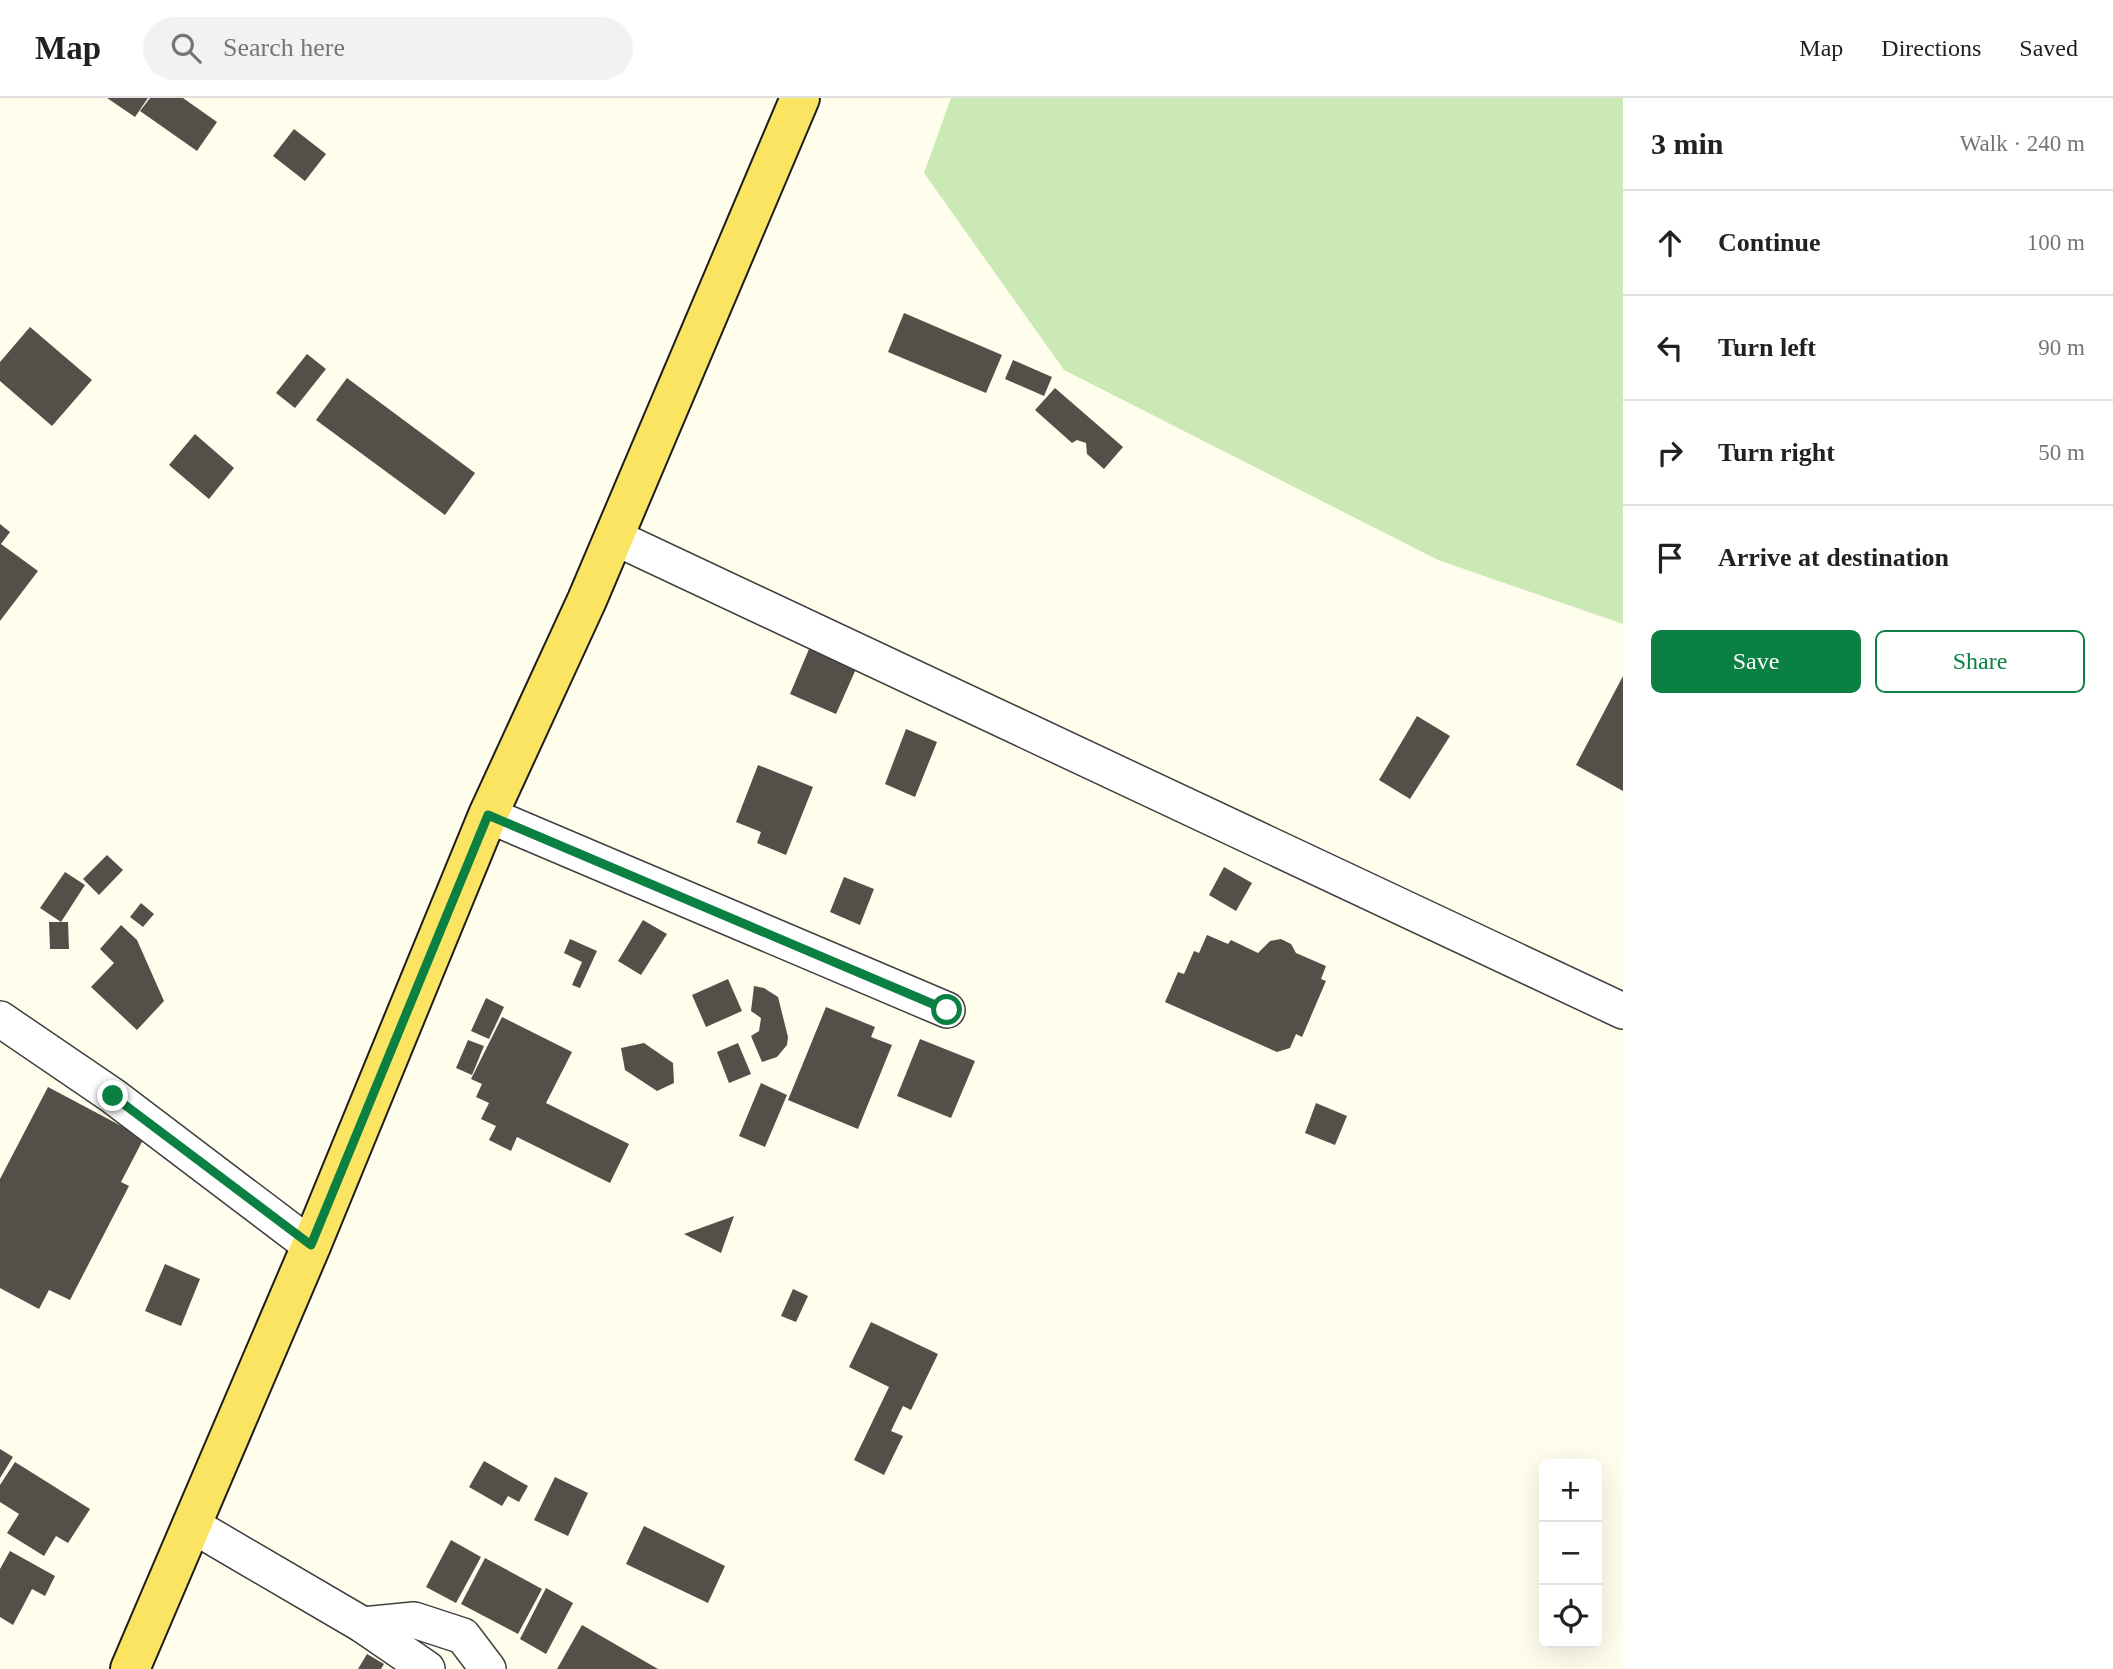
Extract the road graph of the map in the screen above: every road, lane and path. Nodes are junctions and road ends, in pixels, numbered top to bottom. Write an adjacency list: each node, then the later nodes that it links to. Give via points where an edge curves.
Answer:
1 (800, 98): 2 (main road)
2 (614, 537): 3 (main road); 5 (street)
3 (488, 815): 4 (street); 7 (main road)
4 (947, 1010)
5 (1623, 1011)
6 (0, 1019): 7 (street, via 113,1096)
7 (311, 1245): 8 (main road)
8 (192, 1525): 9 (street); 10 (main road)
9 (363, 1625): 11 (street); 12 (street, via 414,1620 463,1636)
10 (131, 1669)
11 (428, 1669)
12 (488, 1669)

